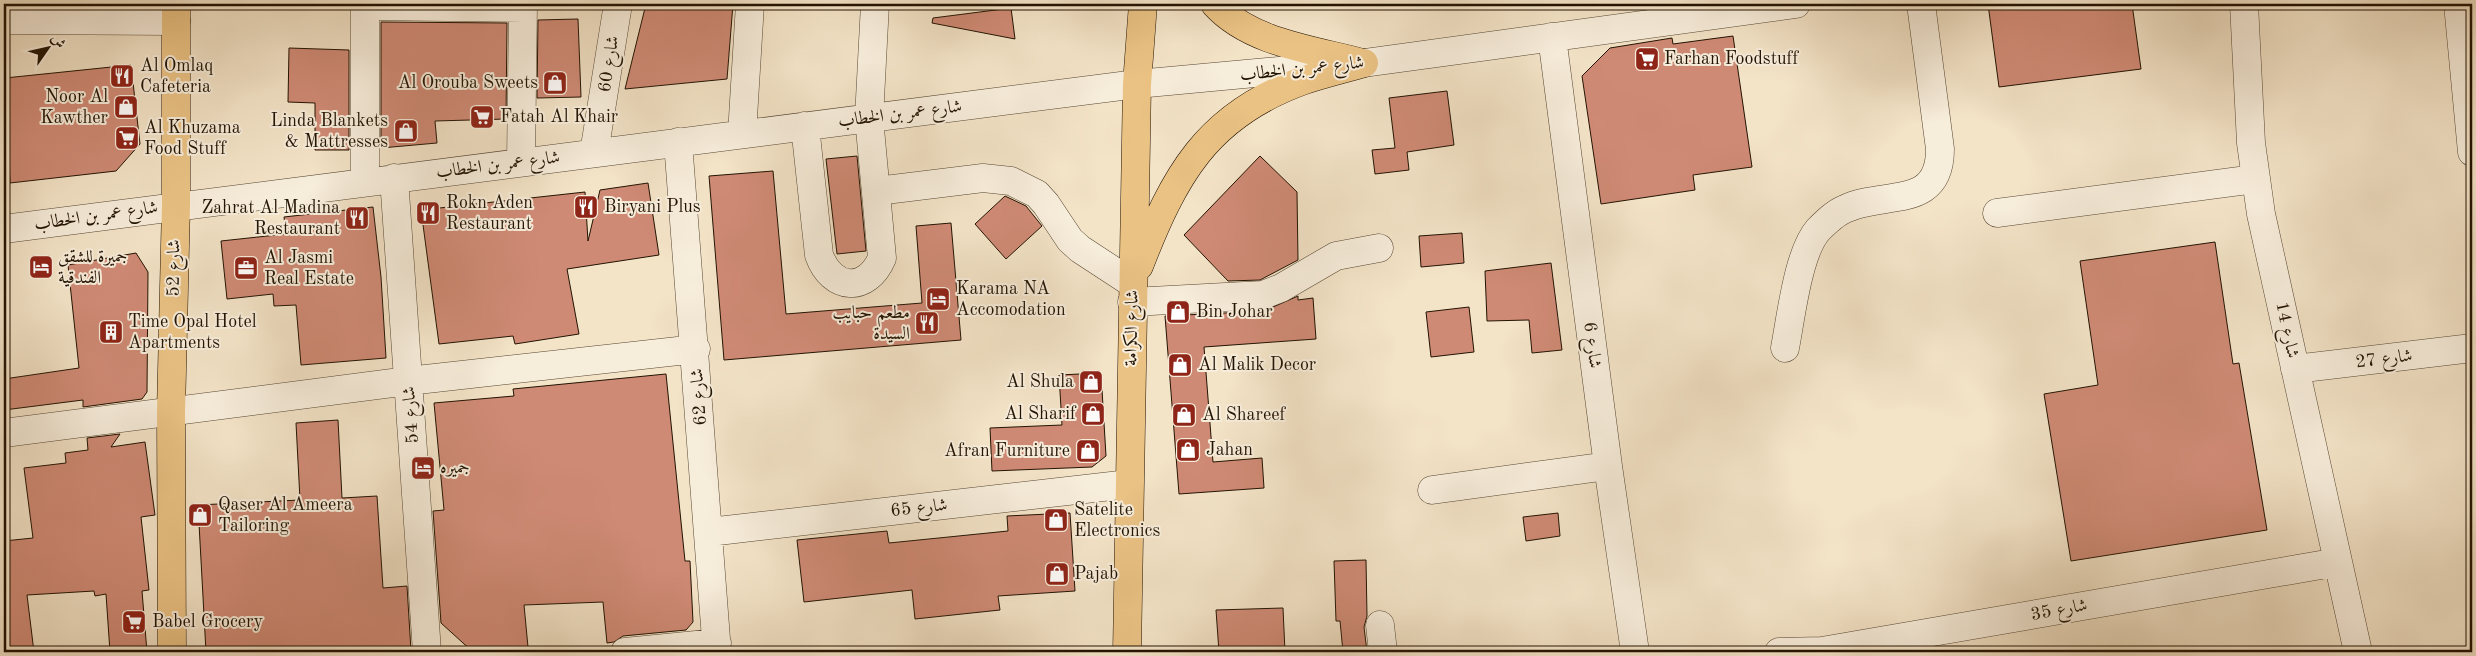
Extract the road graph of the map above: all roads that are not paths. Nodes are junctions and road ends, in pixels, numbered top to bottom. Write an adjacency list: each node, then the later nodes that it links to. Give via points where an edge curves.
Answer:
1 (618, 4): 24 (street, شارع 60)
2 (750, 4): 21 (street)
3 (875, 4): 19 (street)
4 (1142, 4): 18 (main road, شارع الكرامة)
5 (1215, 4): 17 (main road, via 1242,25 1269,38)
6 (1796, 4): 13 (street, شارع عمر بن الخطاب)
7 (1921, 4): 35 (street, via 1940,165 1934,180 1922,190 1845,208 1817,232 1802,267)
8 (2244, 4): 27 (street, شارع 14)
9 (2458, 4): 16 (street)
10 (365, 5): 11 (street); 28 (street)
11 (523, 6): 25 (street)
12 (176, 12): 14 (street); 30 (main road, شارع 52)
13 (1648, 14): 15 (street, شارع عمر بن الخطاب)
14 (4, 20)
15 (1552, 37): 17 (street, شارع عمر بن الخطاب); 42 (street, شارع 6)
16 (2468, 60): 23 (street)
17 (1364, 63): 18 (street, شارع عمر بن الخطاب); 34 (main road, via 1274,92 1248,107 1202,147 1183,170 1168,197)
18 (1137, 84): 19 (street, شارع عمر بن الخطاب); 34 (main road, شارع الكرامة)
19 (869, 118): 20 (street, شارع عمر بن الخطاب); 29 (street)
20 (805, 126): 21 (street, شارع عمر بن الخطاب); 29 (street, via 820,255 832,277 857,283 868,279 877,270 882,258)
21 (742, 134): 22 (street, شارع عمر بن الخطاب)
22 (678, 142): 24 (street, شارع عمر بن الخطاب); 37 (street, شارع 62)
23 (2472, 152)
24 (594, 153): 25 (street, شارع عمر بن الخطاب)
25 (521, 162): 26 (street, شارع عمر بن الخطاب)
26 (394, 178): 28 (street, شارع عمر بن الخطاب); 39 (street, شارع 54)
27 (2255, 179): 31 (street); 38 (street, شارع 14)
28 (365, 182): 30 (street, شارع عمر بن الخطاب)
29 (876, 191): 34 (street, via 983,178 1011,181 1037,194 1070,240)
30 (176, 205): 32 (street, شارع عمر بن الخطاب); 40 (main road, شارع 52)
31 (1997, 213)
32 (4, 229)
33 (1379, 248): 34 (street, via 1336,256 1263,295)
34 (1132, 293): 43 (main road, شارع الكرامة)
35 (1785, 348)
36 (2472, 348): 38 (street, شارع 27)
37 (696, 349): 39 (street); 45 (street, شارع 62)
38 (2295, 370): 46 (street, شارع 14)
39 (408, 381): 40 (street); 50 (street, شارع 54)
40 (171, 412): 41 (street); 49 (main road, شارع 52)
41 (4, 433)
42 (1608, 466): 44 (street); 54 (street, شارع 6)
43 (1129, 484): 45 (street, شارع 65); 52 (main road, شارع الكرامة)
44 (1432, 490)
45 (709, 532): 48 (street, شارع 62)
46 (2338, 562): 56 (street, شارع 35); 57 (street, شارع 14)
47 (1380, 625): 53 (street)
48 (717, 648): 51 (street)
49 (172, 652)
50 (427, 652)
51 (625, 652)
52 (1127, 652)
53 (1383, 652)
54 (1635, 652)
55 (1779, 652): 56 (street, شارع 35)
56 (1822, 652)
57 (2358, 652)

